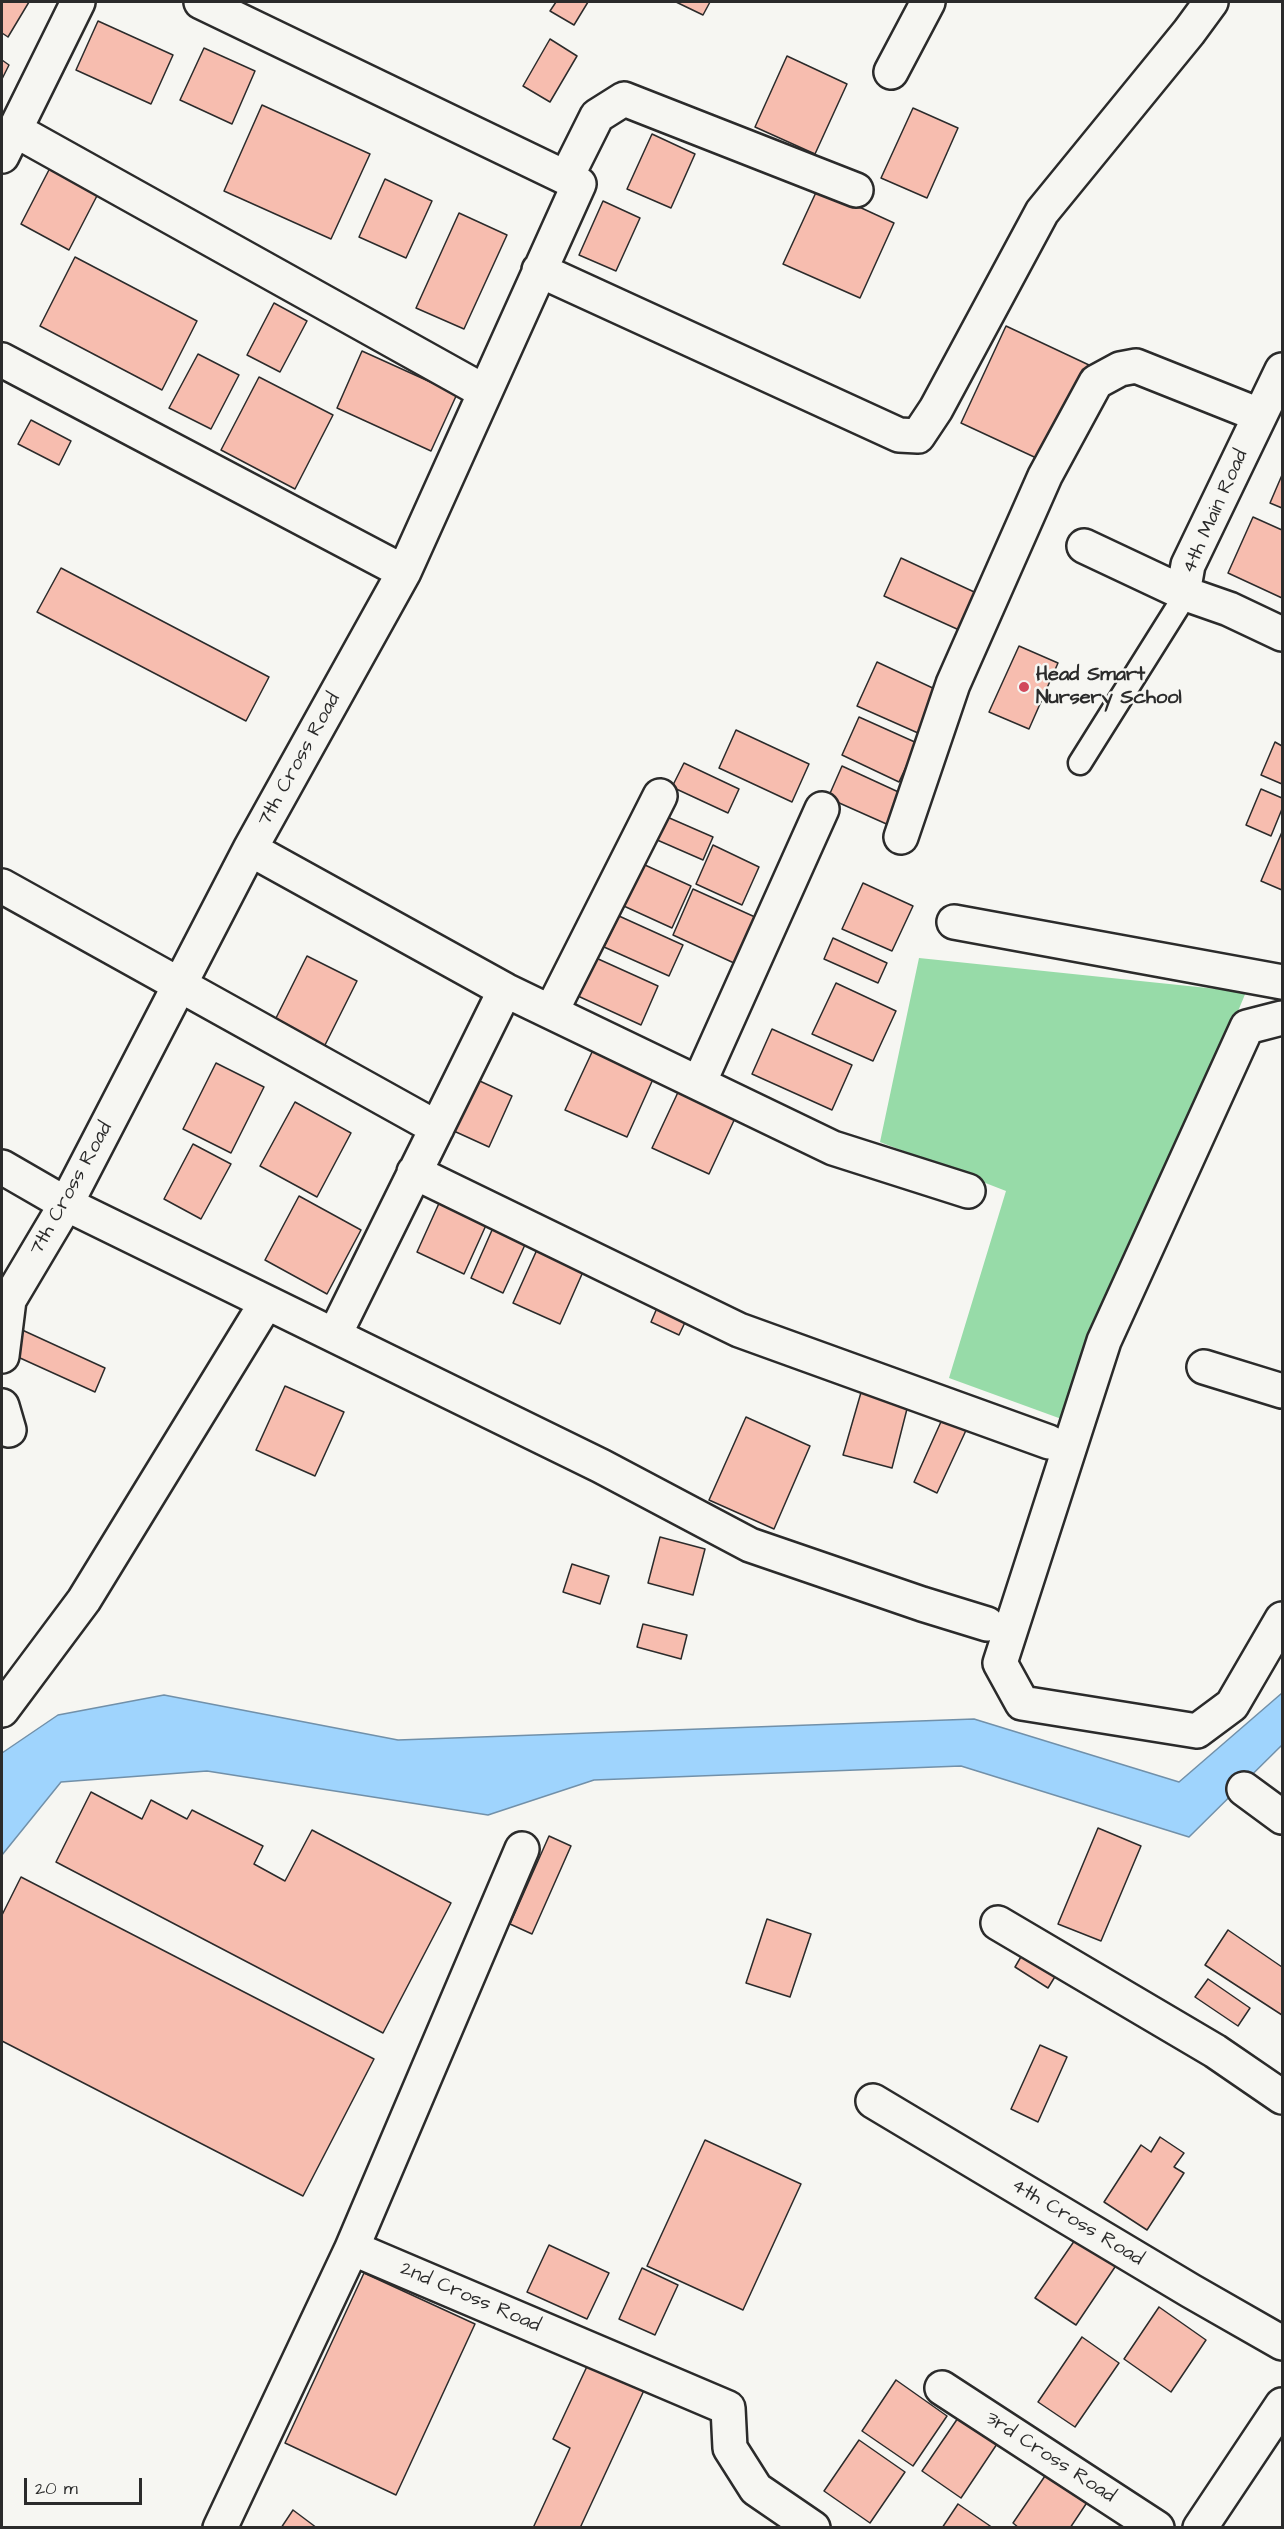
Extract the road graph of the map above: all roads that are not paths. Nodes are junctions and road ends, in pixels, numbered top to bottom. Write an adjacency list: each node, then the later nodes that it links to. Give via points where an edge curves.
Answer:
1 (78, 2): 6 (street)
2 (201, 2): 7 (street)
3 (928, 2): 5 (street)
4 (1211, 2): 9 (street, via 1041,212 918,436 899,435)
5 (891, 72)
6 (8, 143): 12 (street)
7 (566, 178): 8 (street, via 597,116 624,99); 9 (street, 7th Cross Road, via 579,184)
8 (856, 190)
9 (539, 270): 12 (street, 7th Cross Road)
10 (2, 360): 15 (street)
11 (1282, 369): 13 (street, 4th Main Road)
12 (485, 392): 15 (street, 7th Cross Road)
13 (1259, 415): 16 (street, 4th Main Road, via 1188,565); 21 (street, via 1136,366 1120,369 1096,382 1045,476 953,684)
14 (1084, 546): 16 (street)
15 (404, 572): 22 (street, 7th Cross Road)
16 (1186, 594): 17 (street, 4th Main Road); 18 (lane)
17 (1282, 634)
18 (1080, 763)
19 (660, 796): 28 (street)
20 (822, 809): 30 (street)
21 (901, 837)
22 (250, 849): 26 (street, 7th Cross Road); 27 (street)
23 (2, 886): 26 (street)
24 (954, 922): 25 (street)
25 (1282, 982)
26 (179, 986): 31 (street); 35 (street, 7th Cross Road)
27 (505, 990): 28 (street); 31 (street)
28 (551, 1012): 30 (street)
29 (1282, 1018): 42 (street, via 1247,1027 1104,1341 1000,1664 1022,1703 1197,1731 1232,1705)
30 (699, 1083): 34 (street, via 833,1148)
31 (437, 1128): 33 (street)
32 (2, 1167): 35 (street)
33 (414, 1172): 37 (street); 41 (street, via 739,1330)
34 (968, 1191)
35 (66, 1204): 36 (street); 38 (street, 7th Cross Road, via 9,1300)
36 (266, 1303): 37 (street); 44 (street, via 84,1600)
37 (335, 1334): 43 (street, via 750,1545)
38 (2, 1356)
39 (1204, 1367): 40 (street)
40 (1282, 1391)
41 (1049, 1442)
42 (1282, 1619)
43 (987, 1624)
44 (2, 1710)
45 (1244, 1790): 46 (street)
46 (1282, 1817)
47 (522, 1849): 51 (street)
48 (998, 1923): 49 (street, via 1215,2051)
49 (1282, 2097)
50 (873, 2101): 52 (street, 4th Cross Road)
51 (352, 2248): 55 (street); 56 (street, 2nd Cross Road, via 728,2408 729,2448 756,2489)
52 (1282, 2343)
53 (942, 2388): 57 (street, 3rd Cross Road)
54 (1282, 2405): 58 (street)
55 (220, 2528)
56 (813, 2528)
57 (1157, 2528)
58 (1200, 2528)

